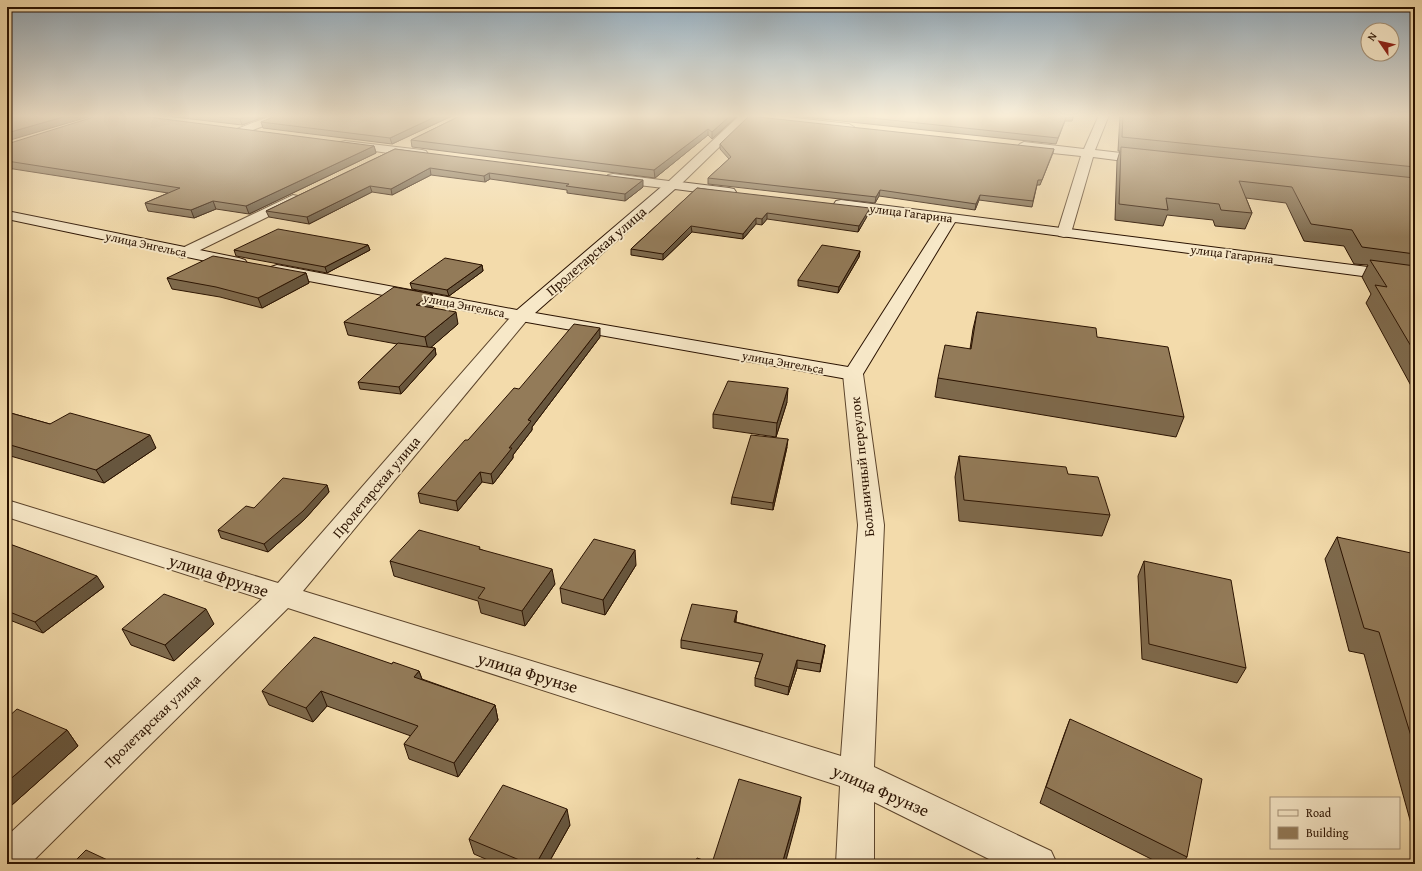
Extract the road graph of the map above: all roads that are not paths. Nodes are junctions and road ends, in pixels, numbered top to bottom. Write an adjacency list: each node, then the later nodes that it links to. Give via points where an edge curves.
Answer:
1 (383, 156): 5 (street)
2 (703, 156): 8 (street, Пролетарская улица)
3 (1087, 156): 14 (street)
4 (1111, 156): 6 (street)
5 (373, 161)
6 (1158, 161)
7 (602, 176): 8 (street)
8 (672, 185): 9 (street); 17 (street, Пролетарская улица)
9 (742, 193)
10 (302, 195): 15 (street)
11 (827, 203): 13 (street, улица Гагарина)
12 (10, 217): 15 (street, улица Энгельса)
13 (951, 217): 14 (street, улица Гагарина); 18 (street)
14 (1064, 232): 16 (street, улица Гагарина)
15 (183, 253): 17 (street, улица Энгельса)
16 (1415, 278)
17 (521, 316): 18 (street, улица Энгельса); 20 (street, Пролетарская улица)
18 (853, 374): 21 (street, Больничный переулок, via 871,525)
19 (7, 508): 20 (street, улица Фрунзе)
20 (283, 596): 21 (street, улица Фрунзе); 22 (street, Пролетарская улица)
21 (857, 776): 23 (street, Больничный переулок); 24 (street, улица Фрунзе)
22 (7, 861)
23 (855, 864)
24 (1038, 864)

